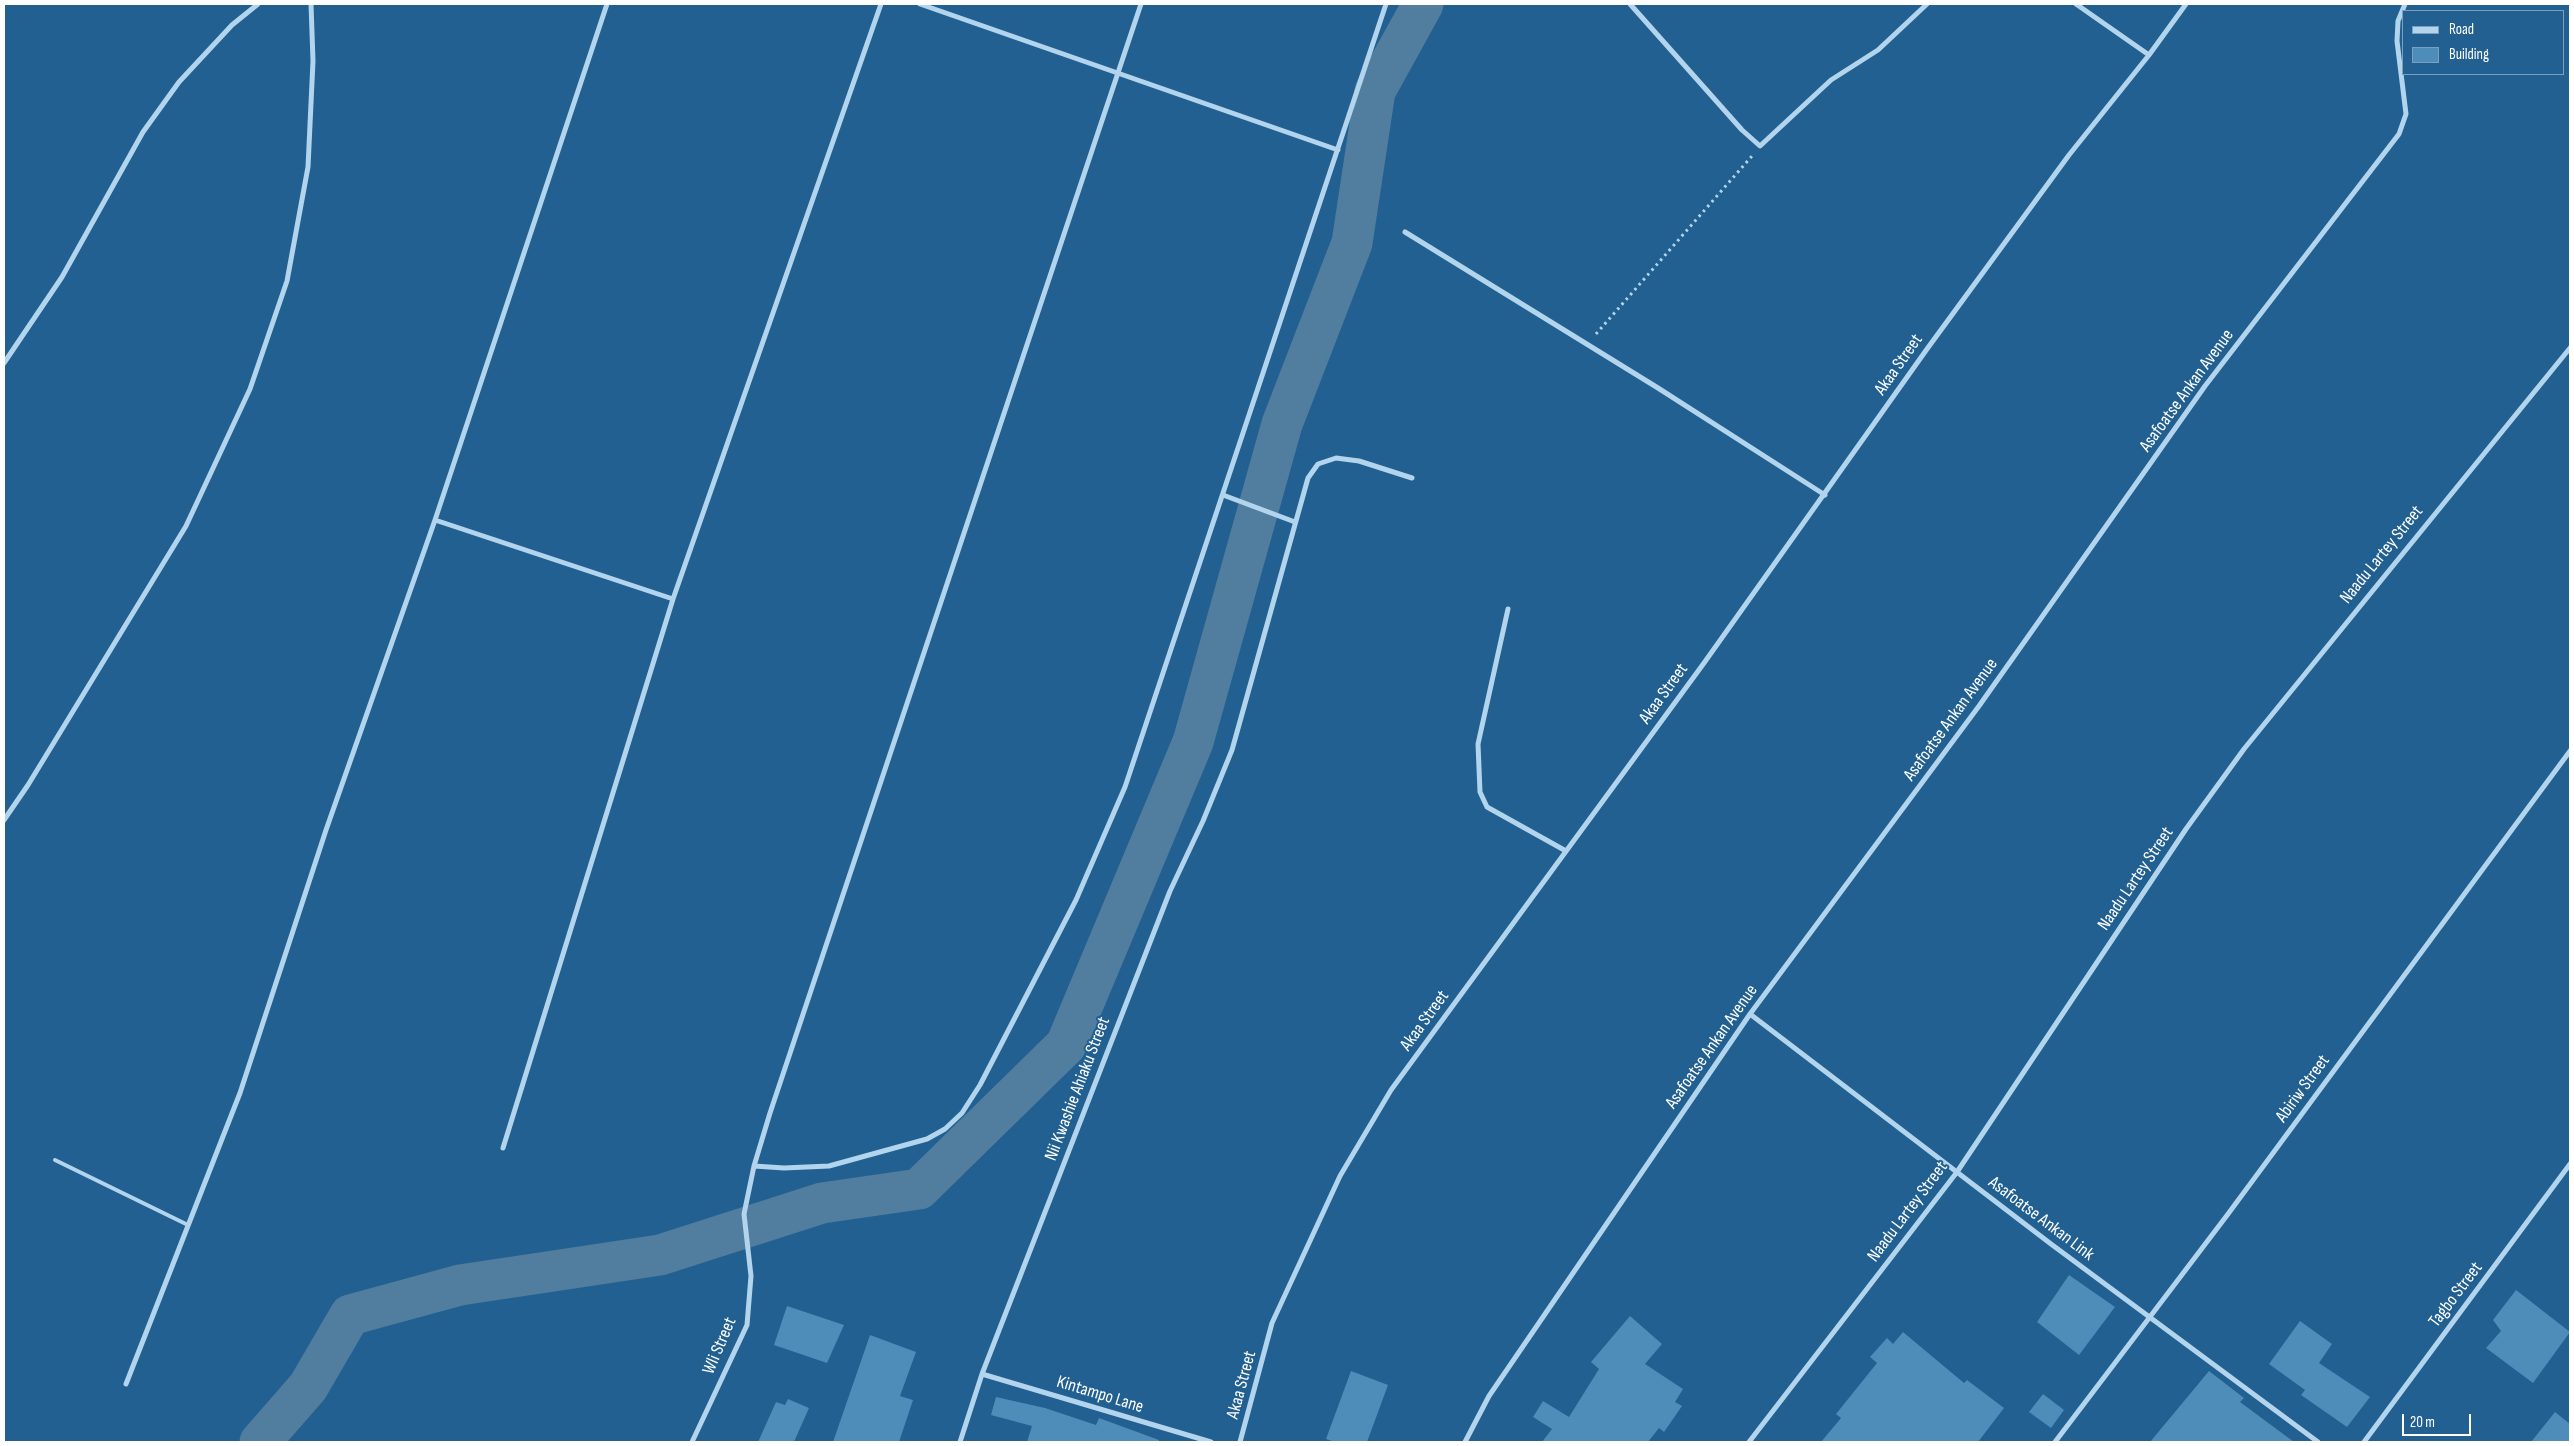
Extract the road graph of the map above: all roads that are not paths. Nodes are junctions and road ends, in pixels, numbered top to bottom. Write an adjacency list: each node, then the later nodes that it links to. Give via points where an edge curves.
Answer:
1 (258, 4): 18 (street, via 226,32 179,82 143,132 62,277)
2 (311, 4): 27 (street, via 313,61 308,167 287,281 250,390 186,526)
3 (607, 4): 22 (street)
4 (882, 4): 24 (street)
5 (920, 4): 14 (street)
6 (1140, 4): 14 (street, Wli Street)
7 (1386, 4): 15 (street)
8 (1630, 4): 9 (street, via 1760,146 1831,80 1883,46)
9 (1927, 4)
10 (2076, 4): 13 (street)
11 (2186, 4): 13 (street, Akaa Street)
12 (2402, 11): 29 (street, Asafoatse Ankan Avenue, via 2397,40 2406,114 2400,134 2205,386 1979,706)
13 (2149, 55): 21 (street, Akaa Street, via 2064,163 1927,349)
14 (1119, 72): 15 (street); 33 (street, Wli Street, via 794,1037)
15 (1338, 150): 20 (street)
16 (1406, 232): 21 (street)
17 (2570, 348): 34 (street, Naadu Lartey Street, via 2244,749 2186,829)
18 (4, 363)
19 (1412, 478): 23 (street, Nii Kwashie Ahiaku Street, via 1359,461 1336,458 1318,464 1308,478)
20 (1223, 495): 23 (street); 33 (street, via 1125,787 1076,900 980,1085 962,1113 946,1129 927,1139 829,1166)
21 (1825, 495): 28 (street, Akaa Street)
22 (435, 520): 24 (street); 35 (street, via 326,830 240,1093)
23 (1295, 522): 37 (street, Nii Kwashie Ahiaku Street, via 1232,750 1170,891)
24 (673, 598): 30 (street)
25 (1508, 609): 28 (street, via 1478,744 1480,792 1487,807)
26 (2570, 751): 36 (street, Abiriw Street, via 2228,1214)
27 (4, 820)
28 (1566, 851): 42 (street, Akaa Street, via 1391,1090 1340,1176 1272,1323)
29 (1750, 1014): 34 (street, Asafoatse Ankan Link); 43 (street, Asafoatse Ankan Avenue, via 1489,1396)
30 (503, 1148)
31 (55, 1160): 35 (lane)
32 (2570, 1164): 47 (street, Tagbo Street)
33 (754, 1166): 39 (street, Wli Street, via 744,1214 749,1256 747,1325)
34 (1958, 1172): 36 (street, Asafoatse Ankan Link); 44 (street, Naadu Lartey Street)
35 (188, 1225): 38 (street)
36 (2148, 1316): 45 (street, Abiriw Street); 46 (street, Asafoatse Ankan Link)
37 (982, 1374): 40 (street, Nii Kwashie Ahiaku Street); 41 (street, Kintampo Lane)
38 (126, 1384)
39 (692, 1442)
40 (960, 1442)
41 (1211, 1442)
42 (1240, 1442)
43 (1465, 1442)
44 (1748, 1442)
45 (2055, 1442)
46 (2318, 1442)
47 (2364, 1442)

